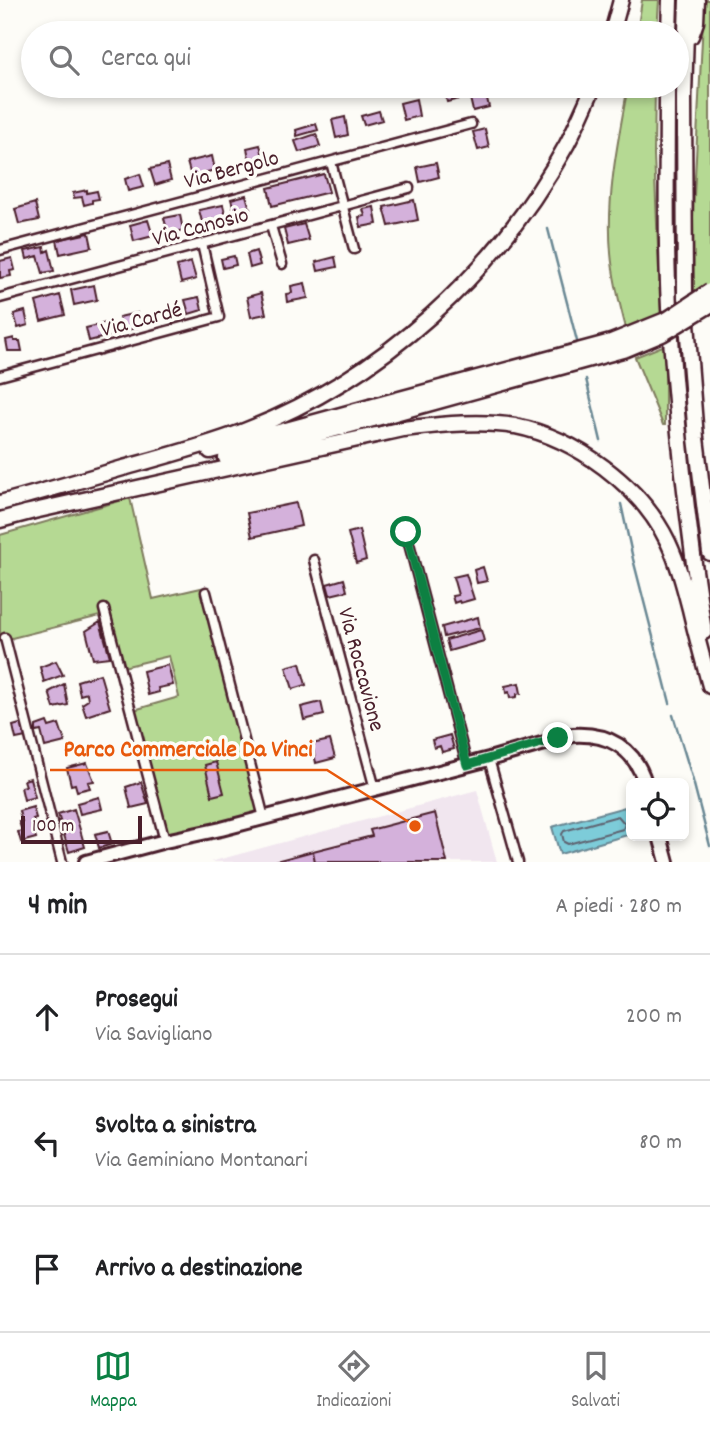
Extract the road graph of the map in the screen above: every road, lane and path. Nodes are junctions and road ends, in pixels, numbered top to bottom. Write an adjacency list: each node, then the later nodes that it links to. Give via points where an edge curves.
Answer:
1 (621, 0): 5 (highway)
2 (670, 0): 6 (highway)
3 (687, 0): 7 (highway)
4 (697, 0): 8 (highway)
5 (615, 21)
6 (669, 21)
7 (686, 21)
8 (689, 36)
9 (588, 98): 26 (highway, via 551,172 506,236 446,302 384,353 302,405 245,430)
10 (667, 98): 36 (highway, via 670,326 685,498)
11 (684, 98): 31 (highway, via 685,297)
12 (471, 124): 13 (street, Via Bergolo)
13 (331, 162): 15 (street); 19 (street, Via Bergolo)
14 (409, 188): 15 (street, Via Canosio)
15 (343, 206): 16 (street, Via Canosio); 18 (street)
16 (271, 226): 17 (street, Via Canosio); 20 (street)
17 (202, 244): 22 (street, Via Canosio); 24 (street, Via Cardé, via 219,317)
18 (354, 249)
19 (0, 250)
20 (282, 264)
21 (710, 291): 25 (highway, bridge, via 668,319 611,342)
22 (0, 298)
23 (710, 305): 25 (highway, bridge, via 626,349)
24 (0, 376)
25 (372, 413): 26 (highway); 28 (highway)
26 (19, 498): 27 (highway)
27 (0, 503)
28 (25, 513): 29 (highway); 37 (highway, via 403,429 480,424 531,430 593,460 654,518 680,573)
29 (0, 520)
30 (406, 532): 39 (street)
31 (710, 553)
32 (314, 560): 41 (street, Via Roccavione)
33 (206, 592): 42 (street)
34 (104, 609): 43 (street)
35 (5, 638): 45 (street)
36 (710, 671)
37 (710, 686)
38 (489, 759): 39 (street); 40 (street, via 586,734 620,746); 47 (street)
39 (467, 765): 41 (street)
40 (643, 778)
41 (375, 789): 42 (street)
42 (264, 818): 43 (street)
43 (165, 841): 46 (street)
44 (661, 841): 48 (street)
45 (62, 862)
46 (86, 862)
47 (518, 862)
48 (667, 862)

